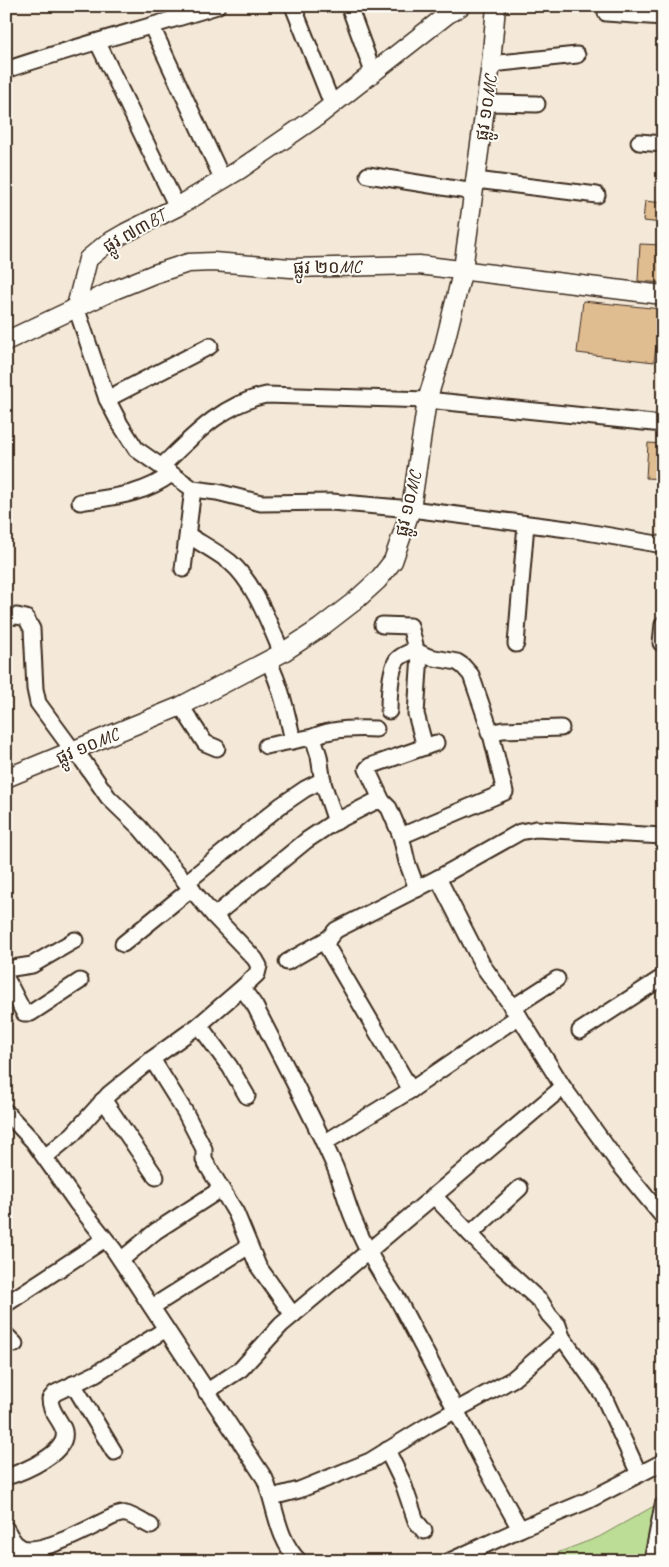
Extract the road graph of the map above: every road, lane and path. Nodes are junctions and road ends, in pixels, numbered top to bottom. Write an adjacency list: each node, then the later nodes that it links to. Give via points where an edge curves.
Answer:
1 (217, 6): 8 (street)
2 (293, 6): 14 (street)
3 (349, 6): 13 (street)
4 (461, 6): 13 (street, ផ្លូវ ៧៣BT)
5 (496, 6): 11 (street, ផ្លូវ ១០MC)
6 (606, 13): 7 (street)
7 (663, 17)
8 (152, 27): 9 (street); 20 (street)
9 (98, 42): 12 (street); 23 (street)
10 (577, 55): 11 (street)
11 (492, 64): 15 (street, ផ្លូវ ១០MC)
12 (6, 70)
13 (373, 72): 14 (street, ផ្លូវ ៧៣BT)
14 (332, 104): 20 (street, ផ្លូវ ៧៣BT)
15 (486, 104): 16 (street); 21 (street, ផ្លូវ ១០MC)
16 (537, 104)
17 (639, 142): 18 (street)
18 (663, 144)
19 (368, 175): 21 (street)
20 (224, 180): 23 (street, ផ្លូវ ៧៣BT)
21 (475, 186): 22 (street); 24 (street, ផ្លូវ ១០MC)
22 (597, 195)
23 (177, 207): 26 (street, ផ្លូវ ៧៣BT, via 106,244 88,259)
24 (463, 269): 25 (street, ផ្លូវ ២០MC); 26 (street, ផ្លូវ ២០MC, via 419,265 291,268 188,263); 30 (street, ផ្លូវ ១០MC)
25 (663, 295)
26 (76, 307): 27 (street, ផ្លូវ ២០MC); 29 (street)
27 (6, 341)
28 (210, 346): 29 (street)
29 (107, 399): 32 (street, via 136,449)
30 (428, 400): 31 (street); 32 (street, via 266,395 248,398 197,432); 35 (street, ផ្លូវ ១០MC)
31 (663, 424)
32 (166, 470): 33 (street); 34 (street, via 165,479 136,493)
33 (193, 489): 35 (street, via 261,503 332,502); 37 (street)
34 (80, 502)
35 (411, 510): 36 (street); 46 (street, ផ្លូវ ១០MC, via 392,560 378,580 320,628)
36 (526, 524): 38 (street); 44 (street)
37 (188, 535): 39 (street); 46 (street, via 231,563 246,580 259,602)
38 (663, 545)
39 (183, 569)
40 (6, 617): 56 (street, via 26,618 29,623 38,703)
41 (663, 624): 43 (street)
42 (382, 625): 45 (street, via 410,626)
43 (660, 643)
44 (516, 644)
45 (417, 652): 48 (street, via 403,654 396,661); 51 (street, via 463,666 471,675); 59 (street, via 416,714 430,745 367,769)
46 (275, 656): 47 (street, ផ្លូវ ១០MC); 53 (street, via 277,678)
47 (181, 706): 55 (street, via 205,743); 56 (street, ផ្លូវ ១០MC)
48 (389, 711)
49 (560, 728): 51 (street)
50 (376, 729): 52 (street, via 357,728)
51 (490, 733): 61 (street, via 506,792)
52 (313, 737): 53 (street); 58 (street)
53 (293, 741): 54 (street)
54 (266, 746)
55 (217, 748)
56 (74, 752): 57 (street, ផ្លូវ ១០MC); 64 (street, via 108,797)
57 (6, 778)
58 (323, 780): 60 (street); 64 (street, via 280,806)
59 (382, 801): 60 (street); 61 (street, via 389,808)
60 (336, 822): 66 (street, via 307,840)
61 (401, 836): 65 (street)
62 (663, 836): 63 (street, via 536,828 520,832)
63 (438, 878): 65 (street); 77 (street, via 483,966)
64 (190, 885): 66 (street); 69 (street)
65 (417, 889): 67 (street, via 336,930)
66 (214, 916): 76 (street, via 259,966 257,974)
67 (329, 938): 70 (street); 82 (street, via 326,945)
68 (75, 940): 71 (street, via 32,965)
69 (123, 944)
70 (287, 962)
71 (6, 969)
72 (663, 977): 79 (street)
73 (6, 978): 75 (street, via 24,1013 30,1013)
74 (557, 979): 77 (street)
75 (80, 980)
76 (242, 988): 78 (street); 86 (street, via 255,1006)
77 (515, 1012): 81 (street); 82 (street)
78 (199, 1025): 80 (street); 83 (street, via 230,1067)
79 (580, 1031)
80 (152, 1059): 84 (street); 90 (street, via 185,1112 204,1150 204,1160)
81 (563, 1087): 91 (street); 92 (street, via 619,1164)
82 (411, 1090): 86 (street)
83 (246, 1096)
84 (102, 1101): 87 (street, via 73,1134); 88 (street)
85 (6, 1112): 87 (street)
86 (324, 1143): 96 (street, via 353,1220)
87 (45, 1157): 94 (street)
88 (156, 1177)
89 (520, 1188): 93 (street)
90 (221, 1189): 95 (street, via 243,1228); 97 (street, via 156,1231)
91 (434, 1196): 93 (street); 96 (street)
92 (663, 1217)
93 (470, 1234): 102 (street, via 541,1302 558,1325)
94 (105, 1239): 97 (street); 98 (street)
95 (249, 1246): 99 (street); 100 (street, via 258,1266)
96 (369, 1251): 100 (street); 105 (street)
97 (121, 1260): 99 (street)
98 (6, 1304)
99 (152, 1307): 101 (street)
100 (293, 1315): 104 (street, via 241,1369)
101 (166, 1329): 103 (street, via 118,1361); 104 (street)
102 (562, 1337): 105 (street, via 513,1379); 109 (street, via 603,1395)
103 (73, 1384): 107 (street); 110 (street, via 50,1399 50,1406 64,1430 61,1446 49,1457)
104 (206, 1392): 111 (street, via 265,1479)
105 (457, 1411): 106 (street); 115 (street)
106 (388, 1450): 111 (street, via 345,1473); 116 (street, via 416,1521)
107 (114, 1452)
108 (663, 1462): 109 (street)
109 (639, 1474): 115 (street, via 587,1501)
110 (6, 1477)
111 (272, 1497): 119 (street, via 280,1530 290,1552)
112 (663, 1505): 121 (street)
113 (151, 1526): 117 (street, via 127,1514 117,1515 70,1538 40,1548)
114 (6, 1529): 117 (street)
115 (520, 1529): 120 (street)
116 (424, 1531)
117 (18, 1546): 118 (street)
118 (6, 1557)
119 (299, 1561)
120 (450, 1561)
121 (652, 1561)

